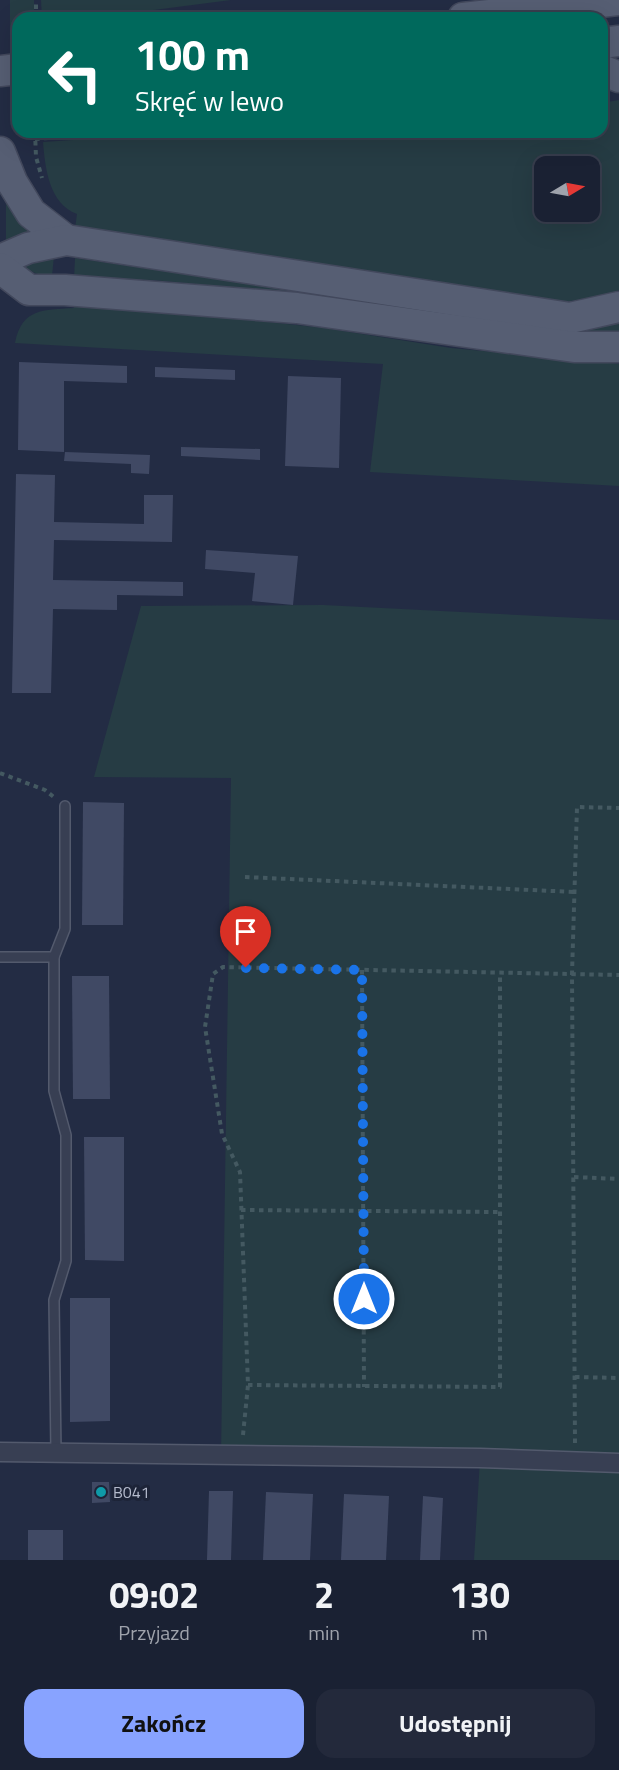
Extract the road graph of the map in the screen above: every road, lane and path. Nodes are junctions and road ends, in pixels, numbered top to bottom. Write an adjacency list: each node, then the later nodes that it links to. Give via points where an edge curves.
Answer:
1 (619, 0): 2 (main road)
2 (535, 6): 3 (main road)
3 (500, 12)
4 (48, 138): 5 (path)
5 (35, 139): 7 (path)
6 (0, 152): 8 (main road, via 31,213)
7 (45, 187)
8 (66, 240): 9 (main road, via 28,248); 11 (main road, via 570,318)
9 (0, 260)
10 (0, 268): 12 (main road, via 29,290 297,308 574,347)
11 (619, 307)
12 (619, 347)
13 (0, 773): 14 (path, via 45,790)
14 (65, 806): 19 (lane, via 65,929)
15 (619, 808): 17 (path, via 577,807)
16 (244, 877): 17 (path)
17 (575, 892): 22 (path)
18 (0, 957): 19 (lane)
19 (54, 957): 34 (lane, via 54,1091 66,1135 66,1261 54,1300)
20 (362, 970): 21 (path); 26 (path, via 223,967 213,974 205,1028 222,1134 240,1172); 27 (path)
21 (500, 973): 22 (path); 28 (path)
22 (572, 974): 23 (path); 24 (path)
23 (619, 975)
24 (574, 1177): 25 (path); 29 (path)
25 (619, 1179)
26 (241, 1210): 27 (path); 31 (path)
27 (364, 1211): 28 (path); 32 (path)
28 (499, 1212): 32 (path, via 500,1387)
29 (575, 1377): 30 (path); 36 (path)
30 (619, 1378)
31 (248, 1385): 32 (path); 35 (path)
32 (364, 1387)
33 (0, 1452): 34 (street)
34 (56, 1453): 35 (street)
35 (241, 1456): 36 (street)
36 (575, 1462): 37 (street)
37 (619, 1463)

